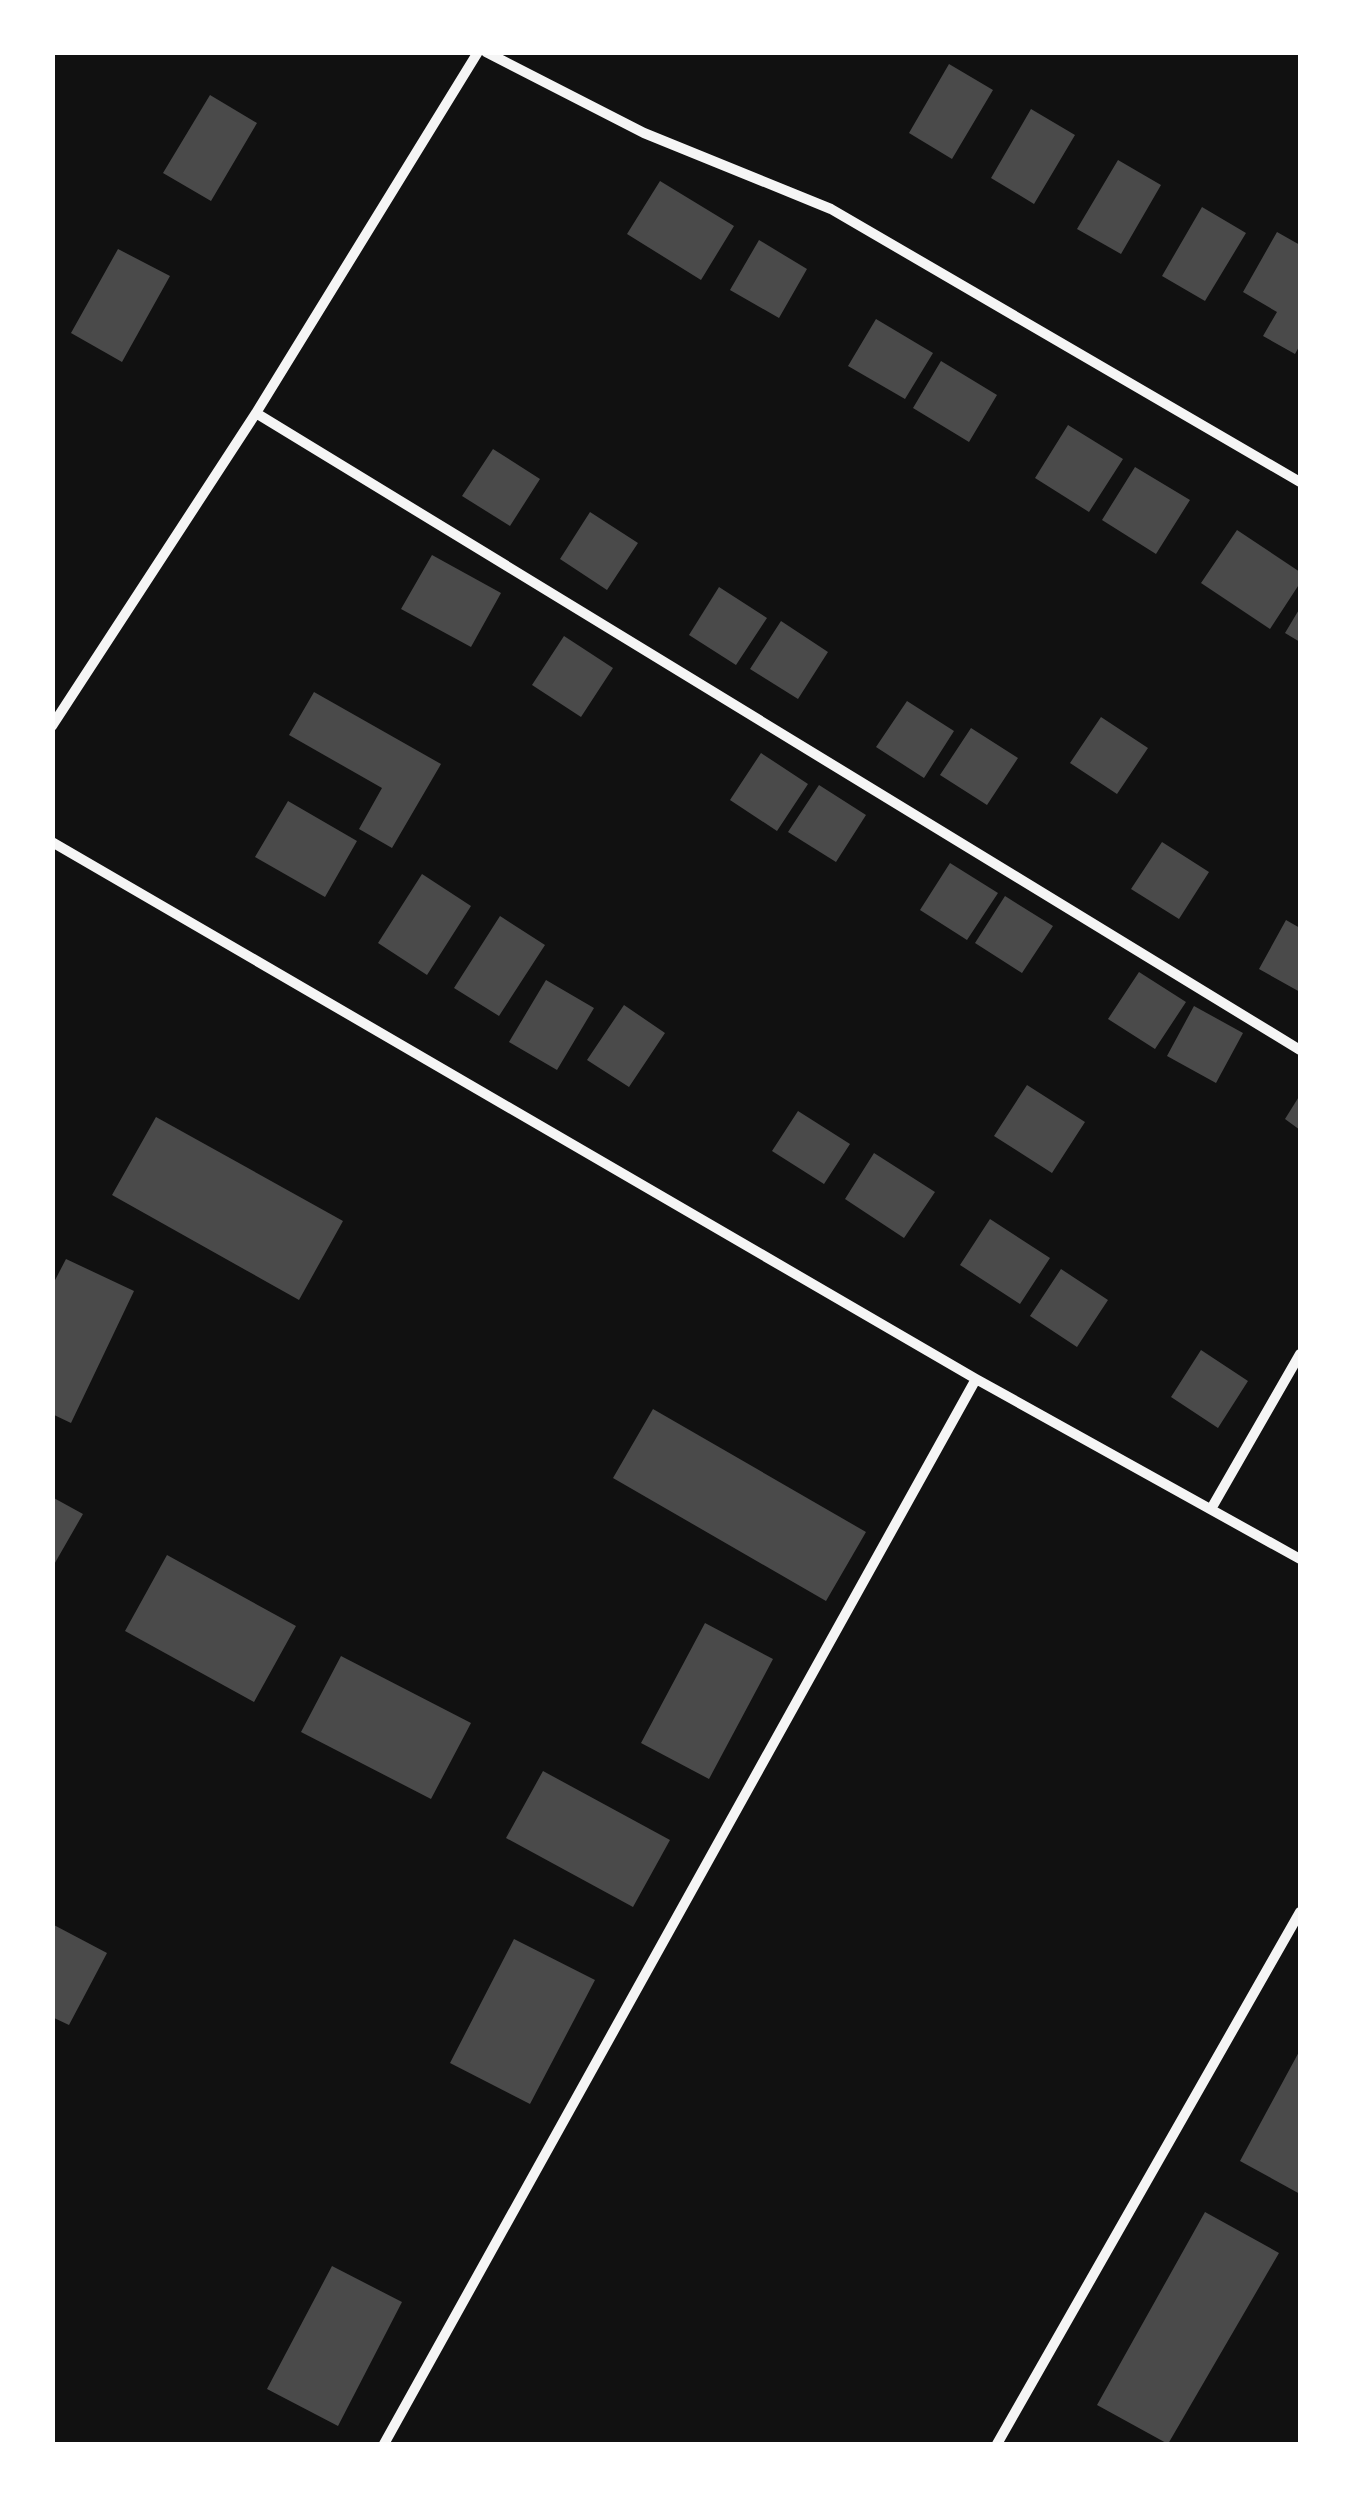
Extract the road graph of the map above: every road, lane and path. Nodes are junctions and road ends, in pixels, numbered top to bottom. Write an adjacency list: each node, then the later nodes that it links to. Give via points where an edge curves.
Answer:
1 (478, 52): 3 (street)
2 (486, 52): 4 (street, via 644,133 830,209)
3 (256, 413): 5 (street); 7 (street)
4 (1300, 482)
5 (52, 726)
6 (52, 842): 9 (street)
7 (1300, 1050)
8 (1300, 1354): 10 (street)
9 (976, 1379): 10 (street); 13 (street)
10 (1211, 1509): 11 (street)
11 (1300, 1559)
12 (1300, 1912): 14 (street)
13 (384, 2444)
14 (997, 2444)

